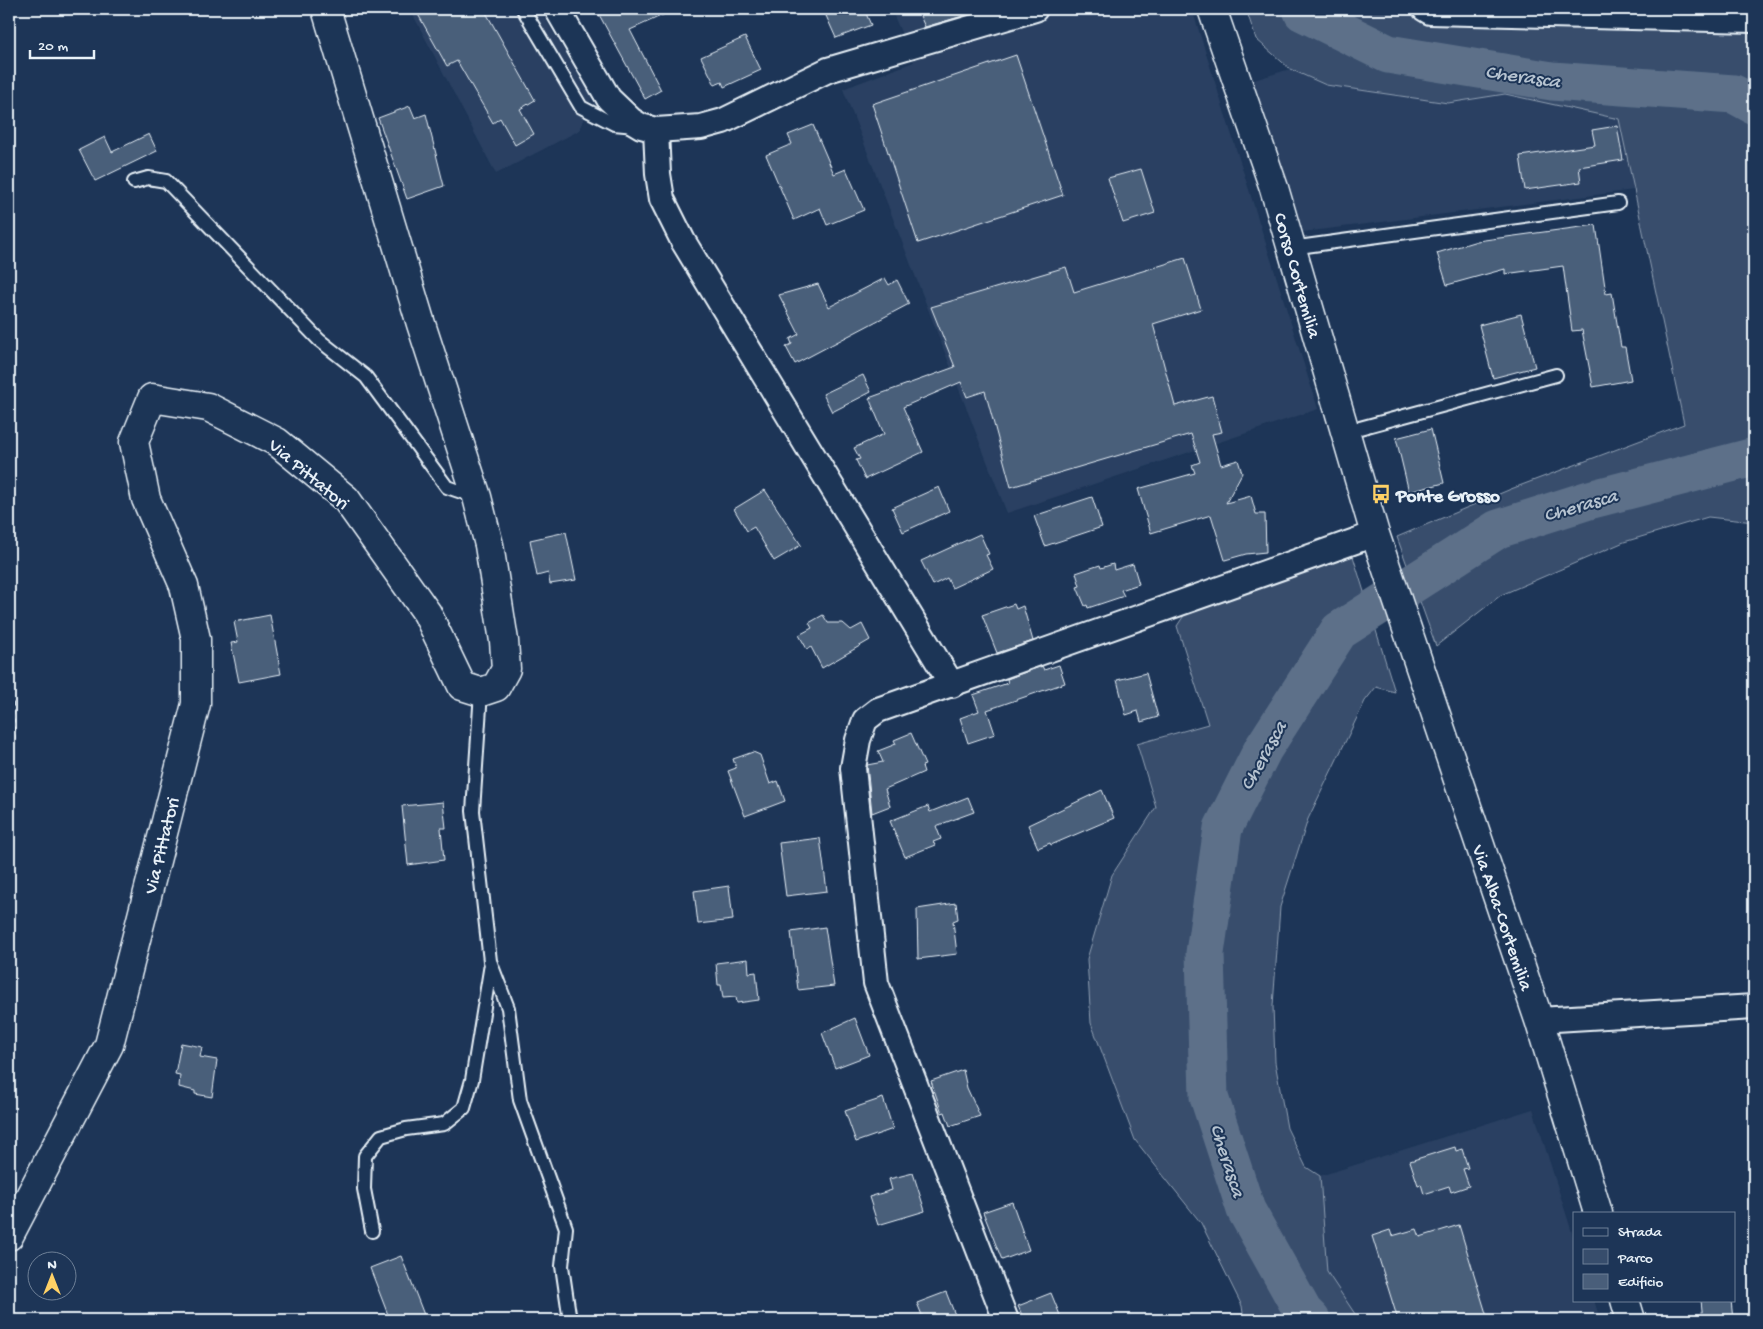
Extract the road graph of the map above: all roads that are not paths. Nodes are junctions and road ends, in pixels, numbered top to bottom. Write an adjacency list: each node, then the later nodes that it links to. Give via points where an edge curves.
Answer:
1 (326, 9): 14 (street)
2 (523, 9): 8 (lane, via 582,107 614,124)
3 (557, 9): 8 (street, via 609,99 623,114)
4 (1035, 9): 8 (street, via 828,70 723,121 701,126)
5 (1212, 9): 11 (street, Corso Cortemilia)
6 (1425, 9): 7 (street, via 1430,12)
7 (1754, 20)
8 (648, 128): 16 (street, via 662,199 683,241)
9 (134, 182): 14 (lane, via 148,178 166,181 319,340 366,377 447,487)
10 (1618, 203): 11 (lane)
11 (1292, 248): 13 (street, Corso Cortemilia)
12 (1556, 376): 13 (lane)
13 (1345, 432): 15 (street, Corso Cortemilia)
14 (477, 497): 17 (street, via 490,545 506,669 496,687)
15 (1377, 539): 16 (street); 20 (street, Via Alba-Cortemilia)
16 (952, 685): 26 (street, via 878,710 865,720 853,768 876,982)
17 (481, 692): 18 (lane, via 473,811); 23 (street, Via Pittatori, via 462,686 427,613 346,499 277,442 208,407 152,398 134,442 146,499 186,595 196,639 196,704 109,1045)
18 (491, 963): 22 (lane, via 472,1080 464,1108 444,1124 381,1136 365,1156 364,1189); 25 (lane, via 508,1008 520,1100 566,1228 562,1266)
19 (1754, 1007): 20 (street)
20 (1539, 1020): 21 (street, Via Alba-Cortemilia)
21 (1598, 1212)
22 (372, 1231)
23 (9, 1236)
24 (1626, 1302): 27 (street)
25 (569, 1314)
26 (1006, 1320)
27 (1631, 1320)

